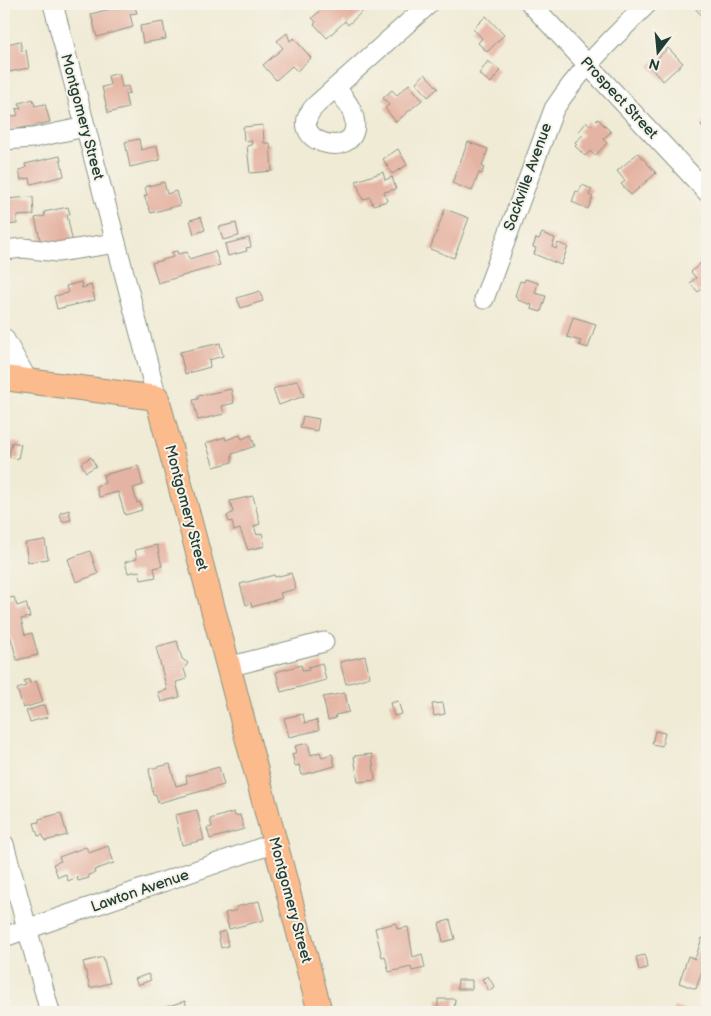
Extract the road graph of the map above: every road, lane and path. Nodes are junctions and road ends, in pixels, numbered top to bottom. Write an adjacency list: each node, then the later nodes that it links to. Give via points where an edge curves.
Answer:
1 (53, 4): 7 (street, Montgomery Street)
2 (429, 4): 6 (street)
3 (531, 4): 5 (street, Prospect Street)
4 (647, 4): 5 (street, Sackville Avenue)
5 (588, 64): 9 (street, Prospect Street); 12 (street, Sackville Avenue, via 568,86 554,109)
6 (336, 87)
7 (85, 127): 8 (street, via 33,138); 10 (street, Montgomery Street)
8 (4, 140)
9 (707, 192)
10 (116, 243): 11 (street, via 57,252 23,248); 16 (street, Montgomery Street)
11 (4, 250)
12 (484, 299)
13 (4, 338): 15 (street)
14 (4, 378): 15 (main road)
15 (28, 381): 16 (main road)
16 (157, 398): 18 (main road, Montgomery Street)
17 (324, 642): 18 (street)
18 (228, 667): 19 (main road, Montgomery Street)
19 (275, 843): 21 (street, Lawton Avenue); 24 (main road, Montgomery Street)
20 (4, 844): 21 (street)
21 (26, 930): 22 (street, Lawton Avenue); 23 (street)
22 (4, 937)
23 (50, 1012)
24 (320, 1012)

